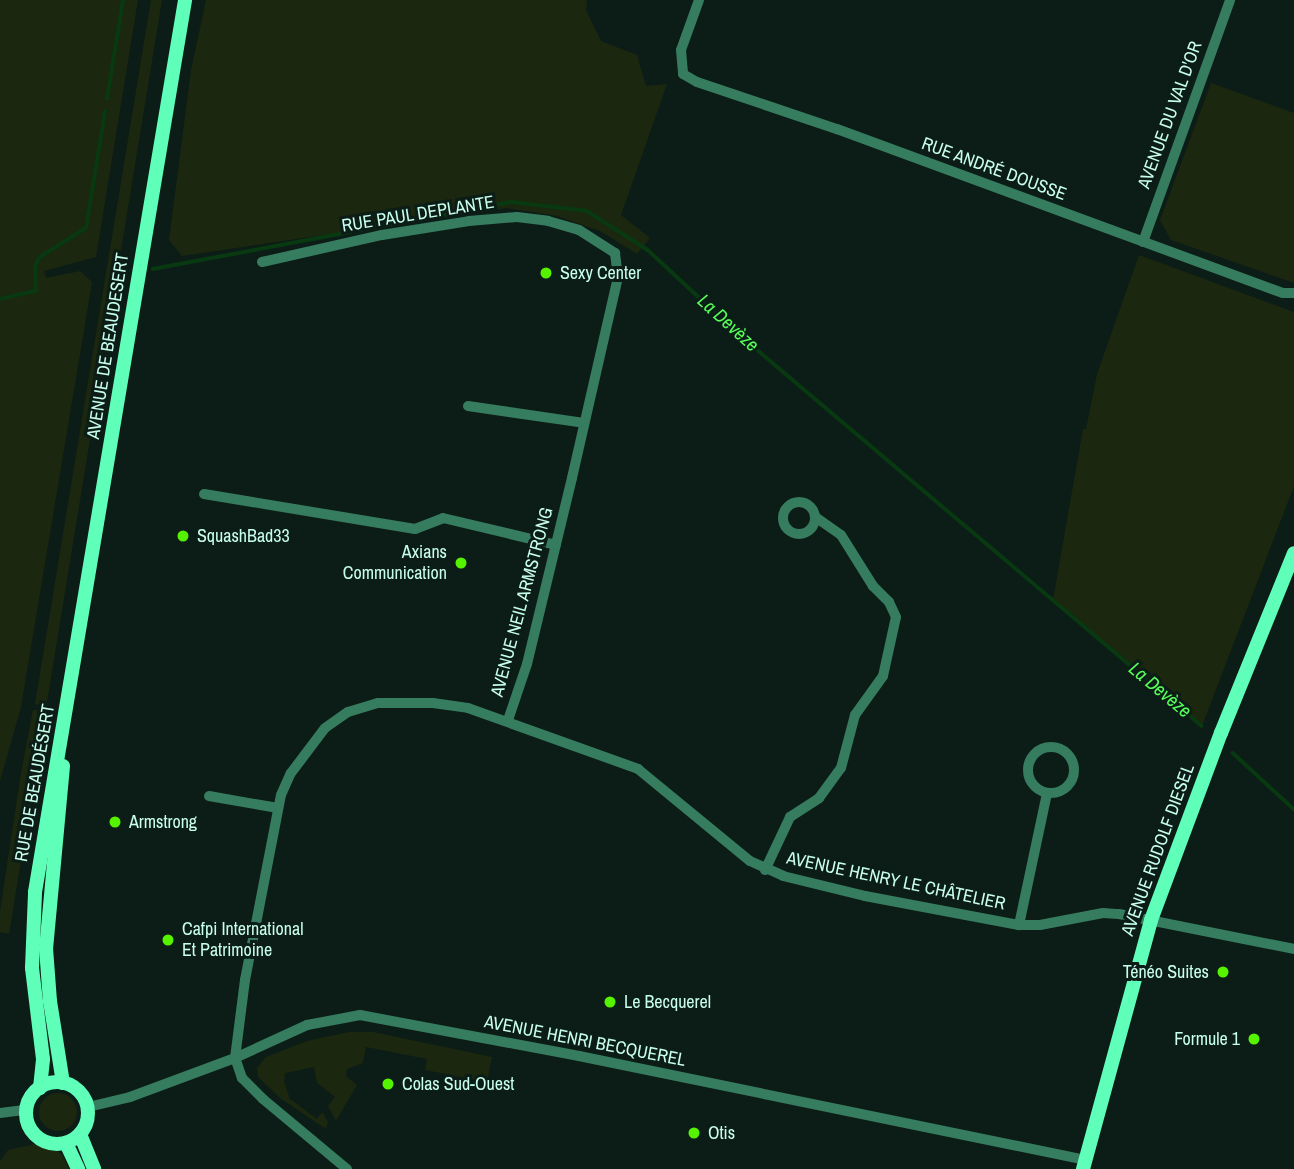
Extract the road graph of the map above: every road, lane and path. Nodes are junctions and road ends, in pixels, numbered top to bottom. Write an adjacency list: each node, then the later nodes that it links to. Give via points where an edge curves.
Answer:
1 (185, 0): 14 (main road, AVENUE DE BEAUDESERT)
2 (699, 0): 4 (street, RUE ANDRÉ DOUSSE, via 681,50 683,74 697,82)
3 (1230, 0): 4 (street, AVENUE DU VAL D'OR)
4 (1143, 242): 7 (street, RUE ANDRÉ DOUSSE, via 1283,293)
5 (615, 253): 6 (street, RUE PAUL DEPLANTE, via 579,230 517,217 382,235); 9 (street, AVENUE NEIL ARMSTRONG, via 618,278)
6 (262, 262)
7 (1294, 293)
8 (468, 406): 9 (street)
9 (584, 423): 12 (street, AVENUE NEIL ARMSTRONG)
10 (204, 494): 12 (street, via 415,529 443,518)
11 (815, 517): 19 (street, via 841,535 896,617 883,676 855,715 841,768 819,798 790,817)
12 (556, 545): 15 (street, AVENUE NEIL ARMSTRONG, via 527,664)
13 (1294, 553): 20 (main road, AVENUE RUDOLF DIESEL)
14 (69, 699): 24 (main road, RUE DE BEAUDÉSERT, via 46,948 51,1014); 25 (main road, RUE DE BEAUDÉSERT, via 31,930 43,1059)
15 (508, 720): 18 (street, AVENUE NEIL ARMSTRONG, via 433,703 378,703 348,712 325,728 306,751 291,773); 19 (street, AVENUE HENRY LE CHÂTELIER, via 638,769)
16 (1047, 793): 16 (street, via 1068,787 1075,774 1073,760 1056,747 1035,753 1028,766 1034,786); 21 (street)
17 (209, 796): 18 (street)
18 (278, 808): 23 (street, AVENUE NEIL ARMSTRONG)
19 (765, 870): 21 (street, AVENUE HENRY LE CHÂTELIER, via 865,896)
20 (1151, 920): 21 (street, AVENUE HENRY LE CHÂTELIER, via 1104,913); 22 (street, AVENUE HENRY LE CHÂTELIER); 31 (main road, AVENUE RUDOLF DIESEL)
21 (1019, 925)
22 (1294, 949)
23 (235, 1058): 26 (street, AVENUE HENRI BECQUEREL, via 130,1097); 31 (street, AVENUE HENRI BECQUEREL, via 307,1025 370,1016); 34 (street, via 242,1078 262,1099)
24 (64, 1083): 25 (main road); 26 (main road, via 75,1088)
25 (40, 1088): 27 (main road, RUE DE BEAUDÉSERT)
26 (88, 1107): 29 (main road)
27 (26, 1110): 28 (street); 30 (main road, via 33,1133 43,1141)
28 (0, 1113)
29 (80, 1134): 30 (main road); 33 (main road)
30 (66, 1143): 32 (main road)
31 (1084, 1165)
32 (78, 1169)
33 (94, 1169)
34 (347, 1169)

